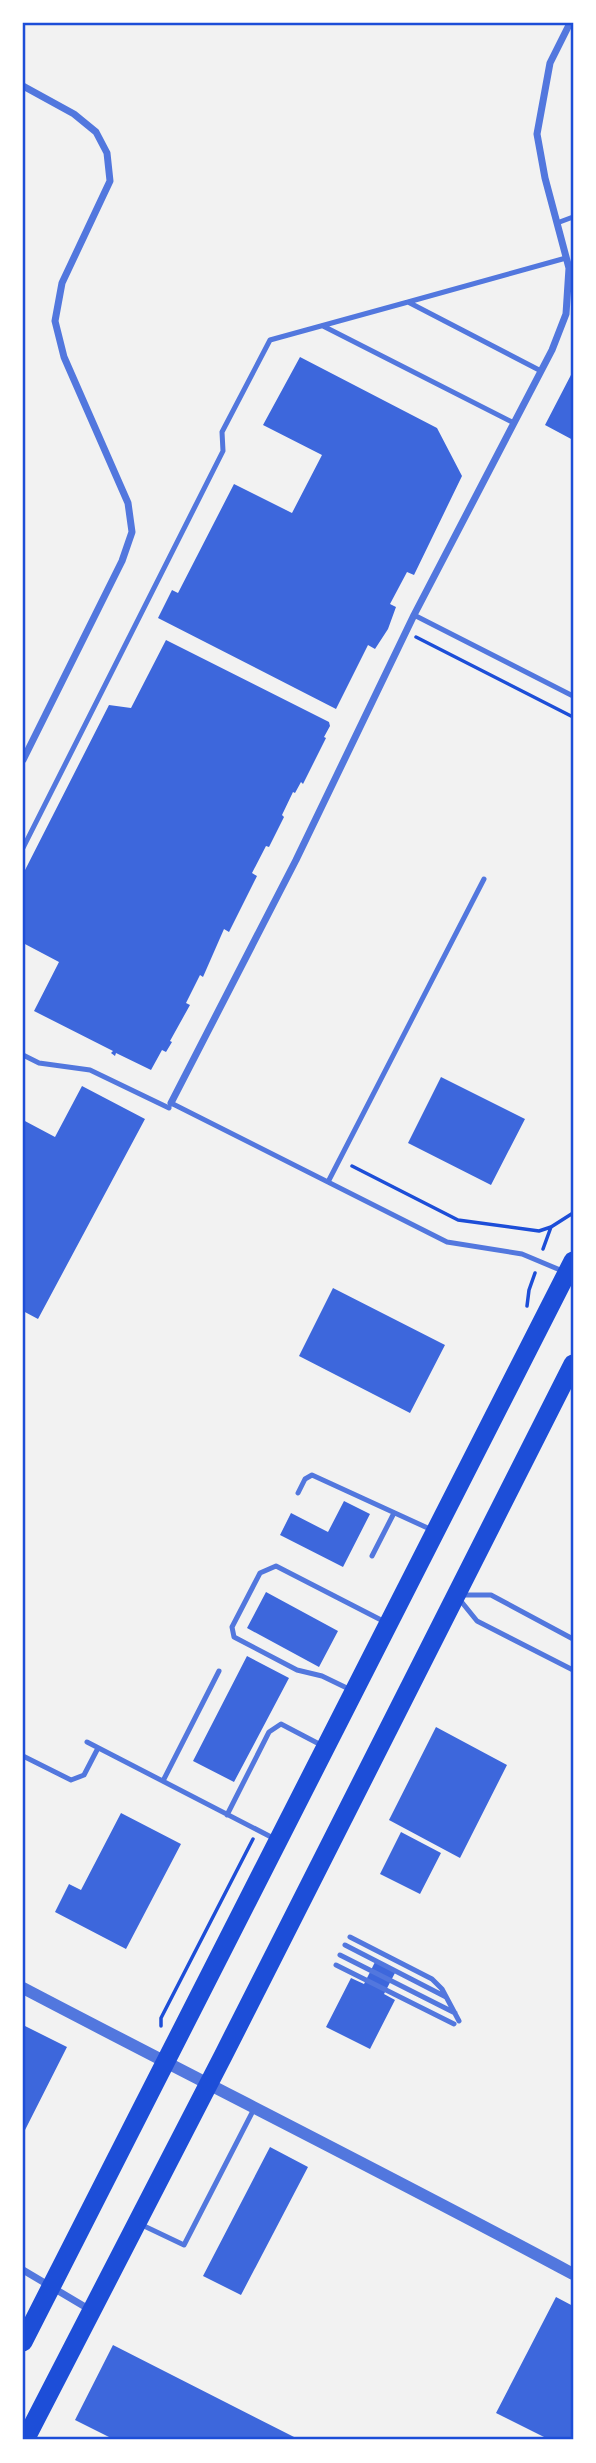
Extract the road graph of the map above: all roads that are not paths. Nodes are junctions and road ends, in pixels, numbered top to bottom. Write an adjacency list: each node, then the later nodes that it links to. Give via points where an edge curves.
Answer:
1 (570, 23): 4 (street, via 550,63 537,134)
2 (23, 86): 13 (street, via 74,114 96,132 107,153 110,181 62,283 55,321 64,357 128,503 132,533)
3 (573, 217): 4 (lane)
4 (557, 223): 5 (street)
5 (566, 258): 6 (street); 7 (lane)
6 (571, 285): 9 (street, via 566,314)
7 (408, 302): 8 (lane); 9 (lane)
8 (321, 326): 10 (lane); 14 (lane, via 270,340 222,432 223,451)
9 (541, 371): 10 (street)
10 (514, 423): 11 (street)
11 (414, 615): 12 (lane); 17 (street)
12 (573, 696)
13 (23, 760)
14 (23, 848)
15 (484, 879): 18 (lane)
16 (23, 1055): 17 (lane, via 39,1063 90,1070)
17 (170, 1106): 18 (lane)
18 (328, 1182): 19 (lane, via 447,1242 523,1254)
19 (571, 1271): 23 (highway)
20 (573, 1364): 25 (highway)
21 (298, 1493): 22 (lane, via 312,1475)
22 (394, 1513): 23 (lane); 24 (lane)
23 (435, 1532): 26 (highway)
24 (372, 1556)
25 (456, 1595): 27 (lane, via 491,1595); 28 (lane, via 477,1621); 46 (highway)
26 (388, 1624): 30 (highway); 30 (lane, via 276,1566 260,1573 232,1627 234,1637 297,1670)
27 (573, 1639)
28 (573, 1670)
29 (219, 1671): 35 (lane)
30 (354, 1691): 32 (highway)
31 (87, 1742): 33 (lane)
32 (325, 1747): 36 (lane, via 281,1724 269,1732); 37 (highway)
33 (98, 1748): 34 (lane, via 84,1774 71,1780); 35 (lane)
34 (23, 1756)
35 (163, 1781): 36 (lane)
36 (227, 1815): 37 (lane)
37 (277, 1841): 45 (highway)
38 (350, 1937): 43 (lane, via 432,1979)
39 (345, 1945): 43 (lane)
40 (340, 1955): 44 (lane)
41 (336, 1965): 44 (lane, via 457,2023)
42 (23, 1988): 45 (street)
43 (446, 1997): 44 (lane)
44 (455, 2013)
45 (164, 2062): 46 (street); 51 (highway)
46 (208, 2085): 47 (street); 48 (highway)
47 (254, 2109): 48 (lane, via 184,2245); 50 (street, via 349,2154)
48 (137, 2222): 52 (highway)
49 (23, 2270): 51 (street)
50 (573, 2274)
51 (51, 2286): 52 (street); 53 (highway)
52 (92, 2311): 54 (highway)
53 (23, 2342)
54 (25, 2440)

